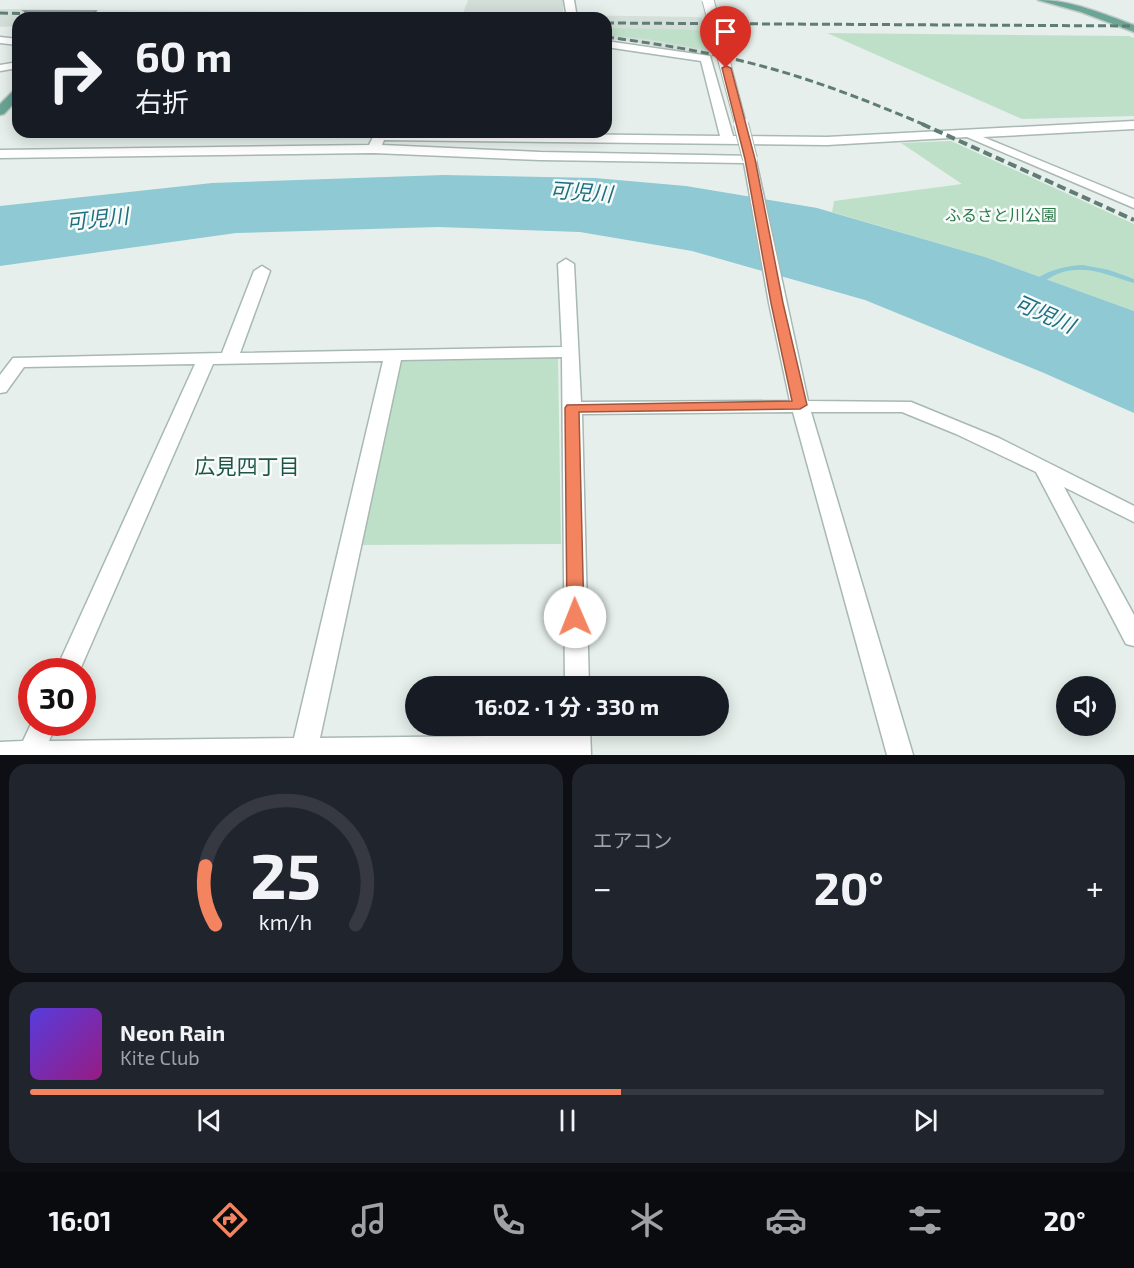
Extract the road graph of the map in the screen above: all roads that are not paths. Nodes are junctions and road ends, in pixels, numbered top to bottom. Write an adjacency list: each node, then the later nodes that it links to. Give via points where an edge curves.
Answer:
1 (708, 0): 14 (street, bridge)
2 (1043, 0): 3 (main road)
3 (1134, 29)
4 (612, 45): 11 (street, via 706,58)
5 (12, 98): 6 (main road)
6 (0, 111)
7 (1134, 125): 8 (street)
8 (968, 135): 11 (street); 15 (street)
9 (612, 137): 11 (street)
10 (378, 138): 12 (street)
11 (728, 141)
12 (374, 149): 13 (street); 14 (street)
13 (0, 154)
14 (750, 159): 23 (street)
15 (1134, 204)
16 (566, 264): 18 (street)
17 (262, 271): 21 (street)
18 (571, 352): 19 (street); 24 (street)
19 (393, 355): 21 (street); 32 (street)
20 (207, 358): 21 (street); 22 (street, via 19,362); 28 (street)
21 (229, 358)
22 (0, 388)
23 (800, 405): 24 (street); 25 (street, via 904,406); 35 (street)
24 (572, 408): 29 (street)
25 (1044, 468): 26 (street); 27 (street)
26 (1134, 516)
27 (1134, 638)
28 (73, 658)
29 (577, 676)
30 (38, 736): 33 (street)
31 (578, 742): 32 (street)
32 (305, 749): 33 (street)
33 (31, 752): 34 (street)
34 (0, 753)
35 (900, 755)

